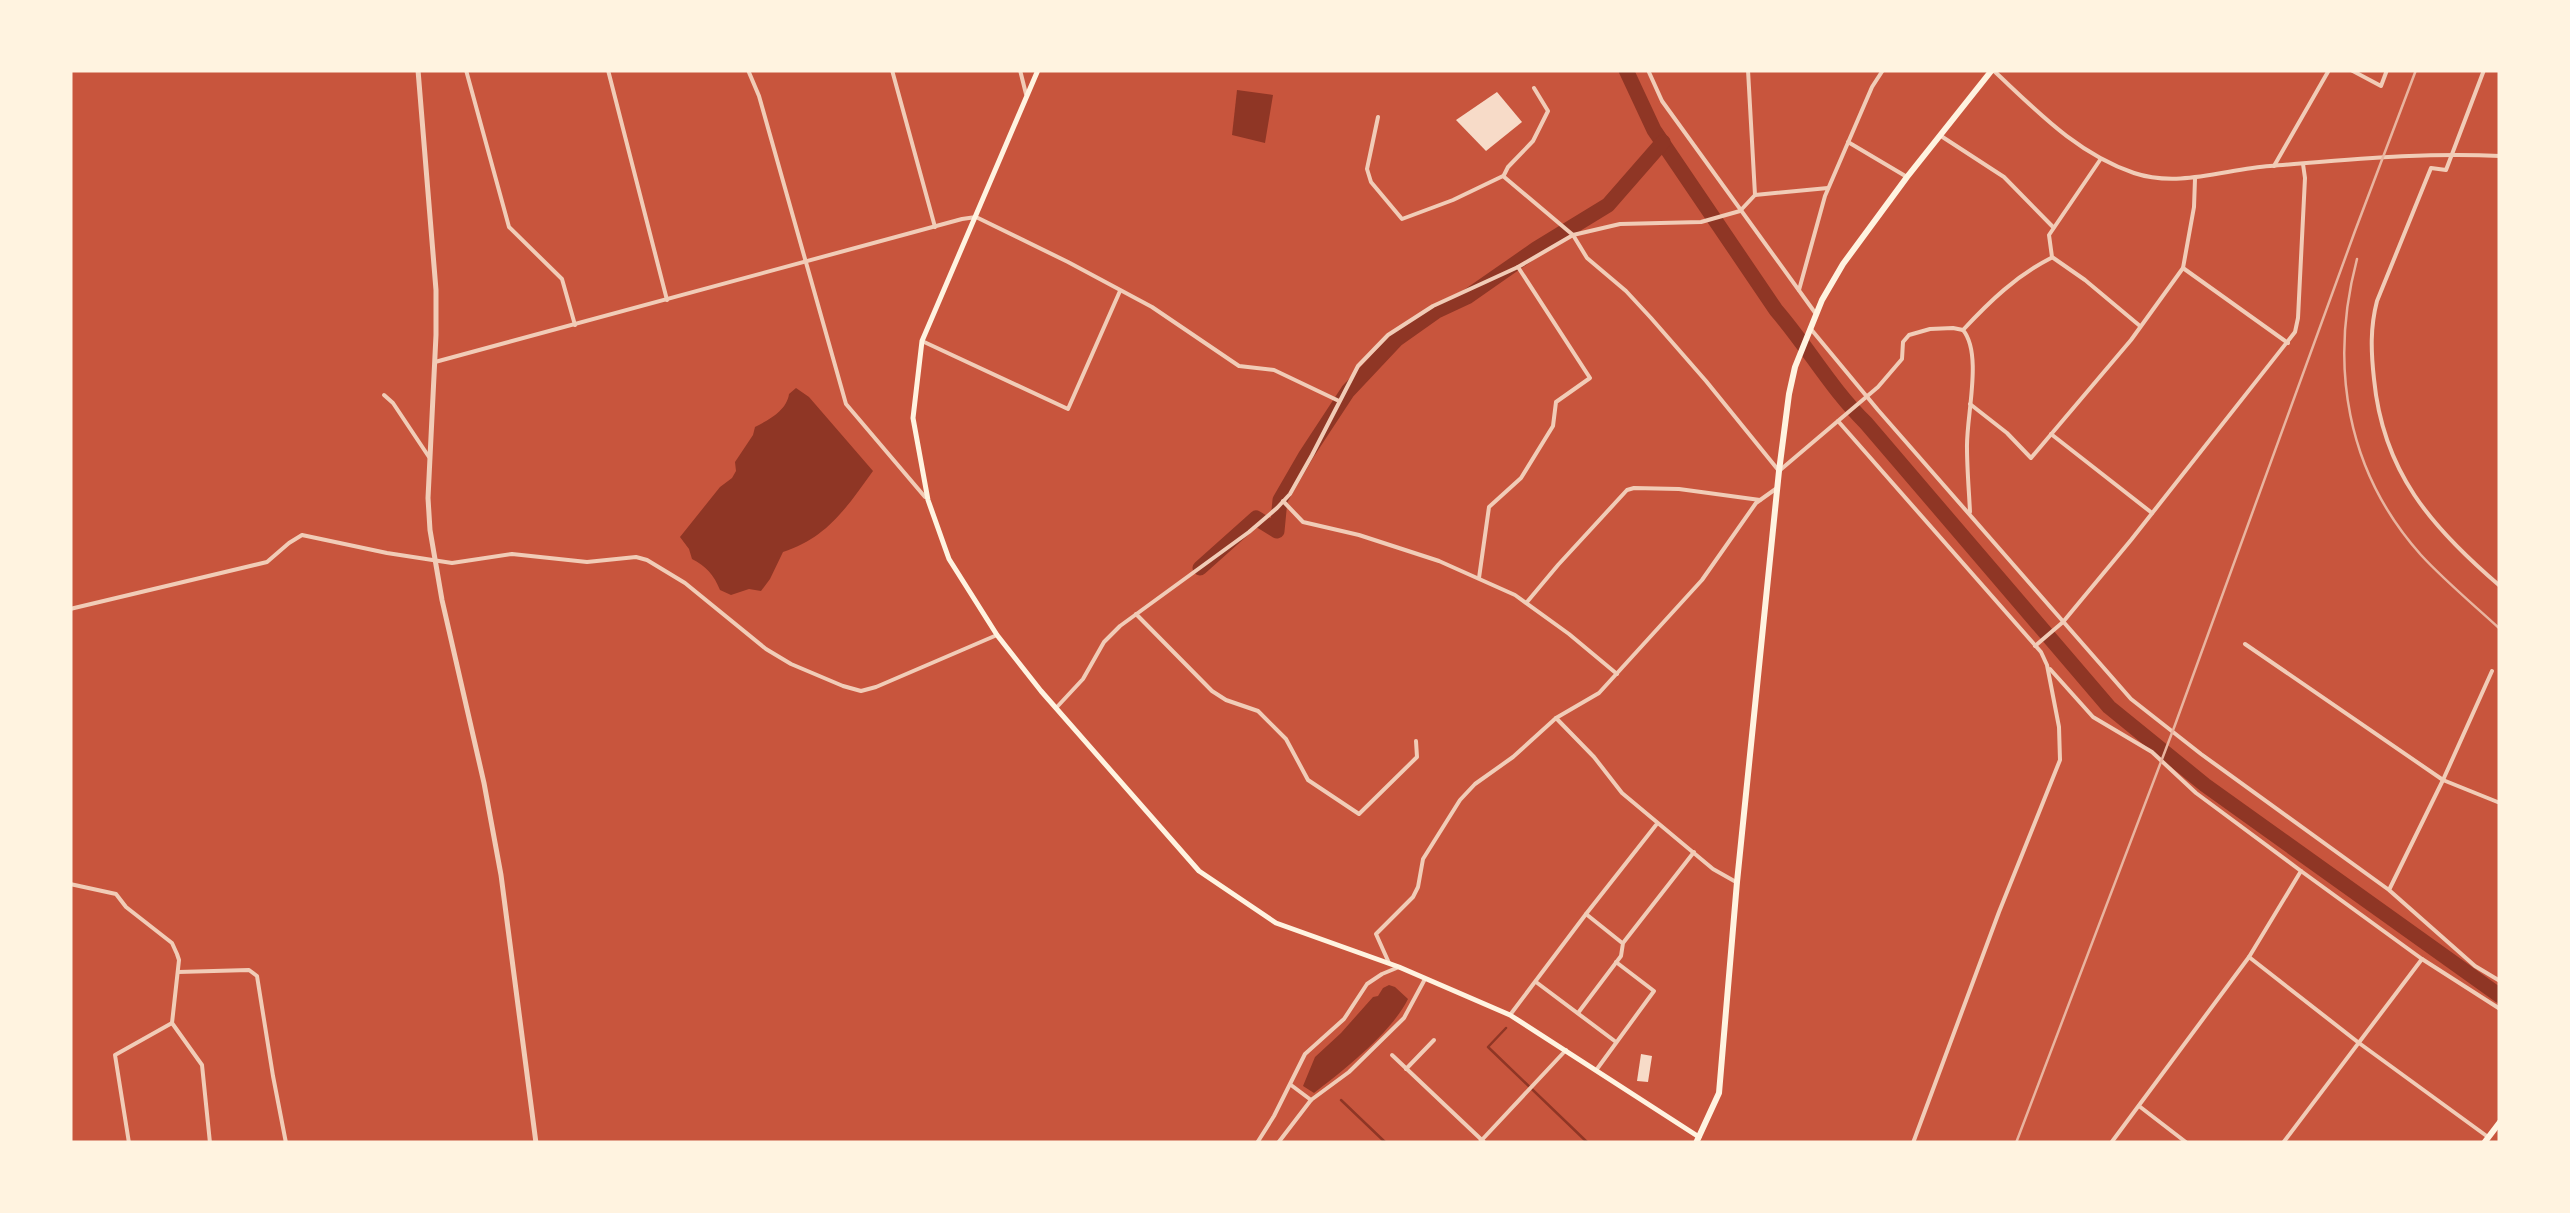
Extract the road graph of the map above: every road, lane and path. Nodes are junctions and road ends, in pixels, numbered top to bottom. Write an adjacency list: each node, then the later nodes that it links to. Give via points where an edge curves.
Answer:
1 (418, 70): 50 (street, via 436,290)
2 (466, 70): 44 (street, via 509,227 562,280)
3 (608, 70): 42 (street)
4 (748, 70): 37 (street)
5 (892, 70): 33 (street)
6 (1020, 70): 17 (street)
7 (1038, 70): 17 (main road)
8 (1648, 70): 31 (street)
9 (1748, 70): 30 (street)
10 (1883, 70): 20 (street)
11 (1993, 70): 19 (highway); 23 (street)
12 (2328, 70): 25 (street)
13 (2351, 70): 14 (street, via 2381,86)
14 (2387, 70)
15 (2484, 70): 21 (street)
16 (1534, 88): 26 (street, via 1548,111)
17 (1027, 96): 32 (main road)
18 (1378, 117): 26 (street, via 1367,169 1402,219)
19 (1940, 136): 27 (highway); 34 (street, via 2004,176)
20 (1848, 142): 27 (street); 29 (street)
21 (2450, 154): 22 (street); 24 (street); 67 (street, via 2446,170 2431,168 2377,301 2376,398 2392,457 2408,486)
22 (2500, 156)
23 (2100, 159): 28 (street, via 2139,175); 34 (street)
24 (2303, 164): 25 (street); 49 (street, via 2298,318)
25 (2274, 166): 28 (street)
26 (1503, 176): 35 (street)
27 (1908, 177): 43 (highway, via 1843,264)
28 (2195, 177): 39 (street)
29 (1828, 188): 30 (street); 41 (street)
30 (1755, 195): 31 (street)
31 (1738, 212): 35 (street); 41 (street)
32 (976, 217): 33 (street); 40 (street); 48 (main road)
33 (935, 226): 37 (street)
34 (2053, 227): 36 (street)
35 (1574, 235): 38 (street); 58 (street, via 1587,258 1651,318)
36 (2052, 258): 45 (street); 47 (street, via 1996,295)
37 (806, 262): 42 (street); 60 (street, via 846,404)
38 (1518, 268): 53 (street, via 1388,335 1358,366); 66 (street, via 1590,378 1556,402 1553,426 1521,478 1489,507)
39 (2183, 268): 45 (street); 49 (street)
40 (1120, 290): 48 (street, via 1068,409); 53 (street, via 1240,366 1274,370)
41 (1799, 290): 43 (street)
42 (667, 300): 44 (street)
43 (1816, 314): 46 (highway)
44 (575, 326): 50 (street)
45 (2140, 326): 56 (street)
46 (1810, 328): 52 (street); 58 (highway, via 1788,394)
47 (1963, 330): 52 (street, via 1908,336 1902,359); 54 (street, via 1972,354)
48 (922, 341): 60 (main road, via 912,418)
49 (2288, 342): 63 (street)
50 (435, 362): 57 (street)
51 (384, 395): 57 (street)
52 (1864, 398): 55 (street); 64 (street)
53 (1340, 401): 62 (street)
54 (1970, 404): 56 (street, via 2031,458); 64 (street)
55 (1839, 420): 58 (street); 74 (street)
56 (2051, 434): 63 (street)
57 (430, 457): 65 (street)
58 (1779, 471): 59 (highway)
59 (1777, 488): 61 (street); 86 (highway)
60 (928, 500): 72 (main road, via 949,558)
61 (1760, 500): 68 (street, via 1627,490); 77 (street, via 1702,580)
62 (1283, 501): 66 (street, via 1303,522 1390,544); 70 (street)
63 (2152, 513): 71 (street)
64 (1970, 516): 71 (street)
65 (434, 560): 69 (street, via 302,536 267,562); 72 (street, via 512,554 647,560 766,650 861,690); 122 (street, via 501,875)
66 (1479, 578): 68 (street)
67 (2500, 586)
68 (1527, 602): 77 (street)
69 (70, 609)
70 (1136, 614): 78 (street, via 1104,642); 80 (street, via 1212,691 1258,711 1286,739 1308,780 1360,814 1418,757)
71 (2061, 624): 74 (street); 88 (street, via 2131,699)
72 (997, 635): 78 (main road)
73 (2245, 644): 81 (street)
74 (2037, 645): 75 (street)
75 (2047, 665): 85 (street, via 2093,717 2152,752); 125 (street, via 2060,760)
76 (2492, 671): 81 (street)
77 (1618, 674): 79 (street)
78 (1056, 708): 94 (main road, via 1199,871 1276,924)
79 (1556, 718): 83 (street); 94 (street, via 1454,809 1423,859 1413,897 1376,934)
80 (1416, 740)
81 (2443, 780): 82 (street); 88 (street)
82 (2500, 804)
83 (1657, 824): 84 (street); 89 (street)
84 (1694, 852): 86 (street); 90 (street)
85 (2301, 871): 91 (street); 92 (street)
86 (1737, 882): 115 (highway, via 1719,1093)
87 (70, 884): 96 (street, via 116,894 172,943)
88 (2389, 890): 98 (street)
89 (1586, 914): 90 (street); 99 (street)
90 (1623, 943): 93 (street)
91 (2248, 956): 106 (street); 113 (street)
92 (2422, 959): 100 (street); 106 (street)
93 (1616, 962): 101 (street); 105 (street, via 1654,992)
94 (1389, 963): 95 (main road)
95 (1399, 966): 97 (main road); 111 (street, via 1367,984 1344,1020 1305,1054)
96 (178, 972): 103 (street); 121 (street, via 249,970 256,976)
97 (1424, 979): 102 (main road); 112 (street, via 1404,1018)
98 (2500, 981)
99 (1536, 982): 101 (street); 102 (street)
100 (2500, 1009)
101 (1578, 1013): 105 (street)
102 (1510, 1015): 107 (main road)
103 (172, 1023): 119 (street, via 115,1055); 120 (street, via 202,1065)
104 (1434, 1040): 109 (street)
105 (1617, 1042): 110 (street)
106 (2359, 1043): 116 (street); 128 (street)
107 (1566, 1050): 110 (main road); 118 (street)
108 (1392, 1055): 109 (street)
109 (1406, 1068): 118 (street)
110 (1596, 1070): 115 (main road)
111 (1291, 1085): 112 (street); 123 (street)
112 (1311, 1100): 117 (street)
113 (2139, 1106): 126 (street); 127 (street)
114 (2500, 1122): 116 (highway)
115 (1698, 1140): 124 (street)
116 (2486, 1140)
117 (1281, 1142)
118 (1482, 1142)
119 (129, 1143)
120 (210, 1143)
121 (286, 1143)
122 (536, 1143)
123 (1257, 1143)
124 (1707, 1143)
125 (1913, 1143)
126 (2112, 1143)
127 (2187, 1143)
128 (2283, 1143)

